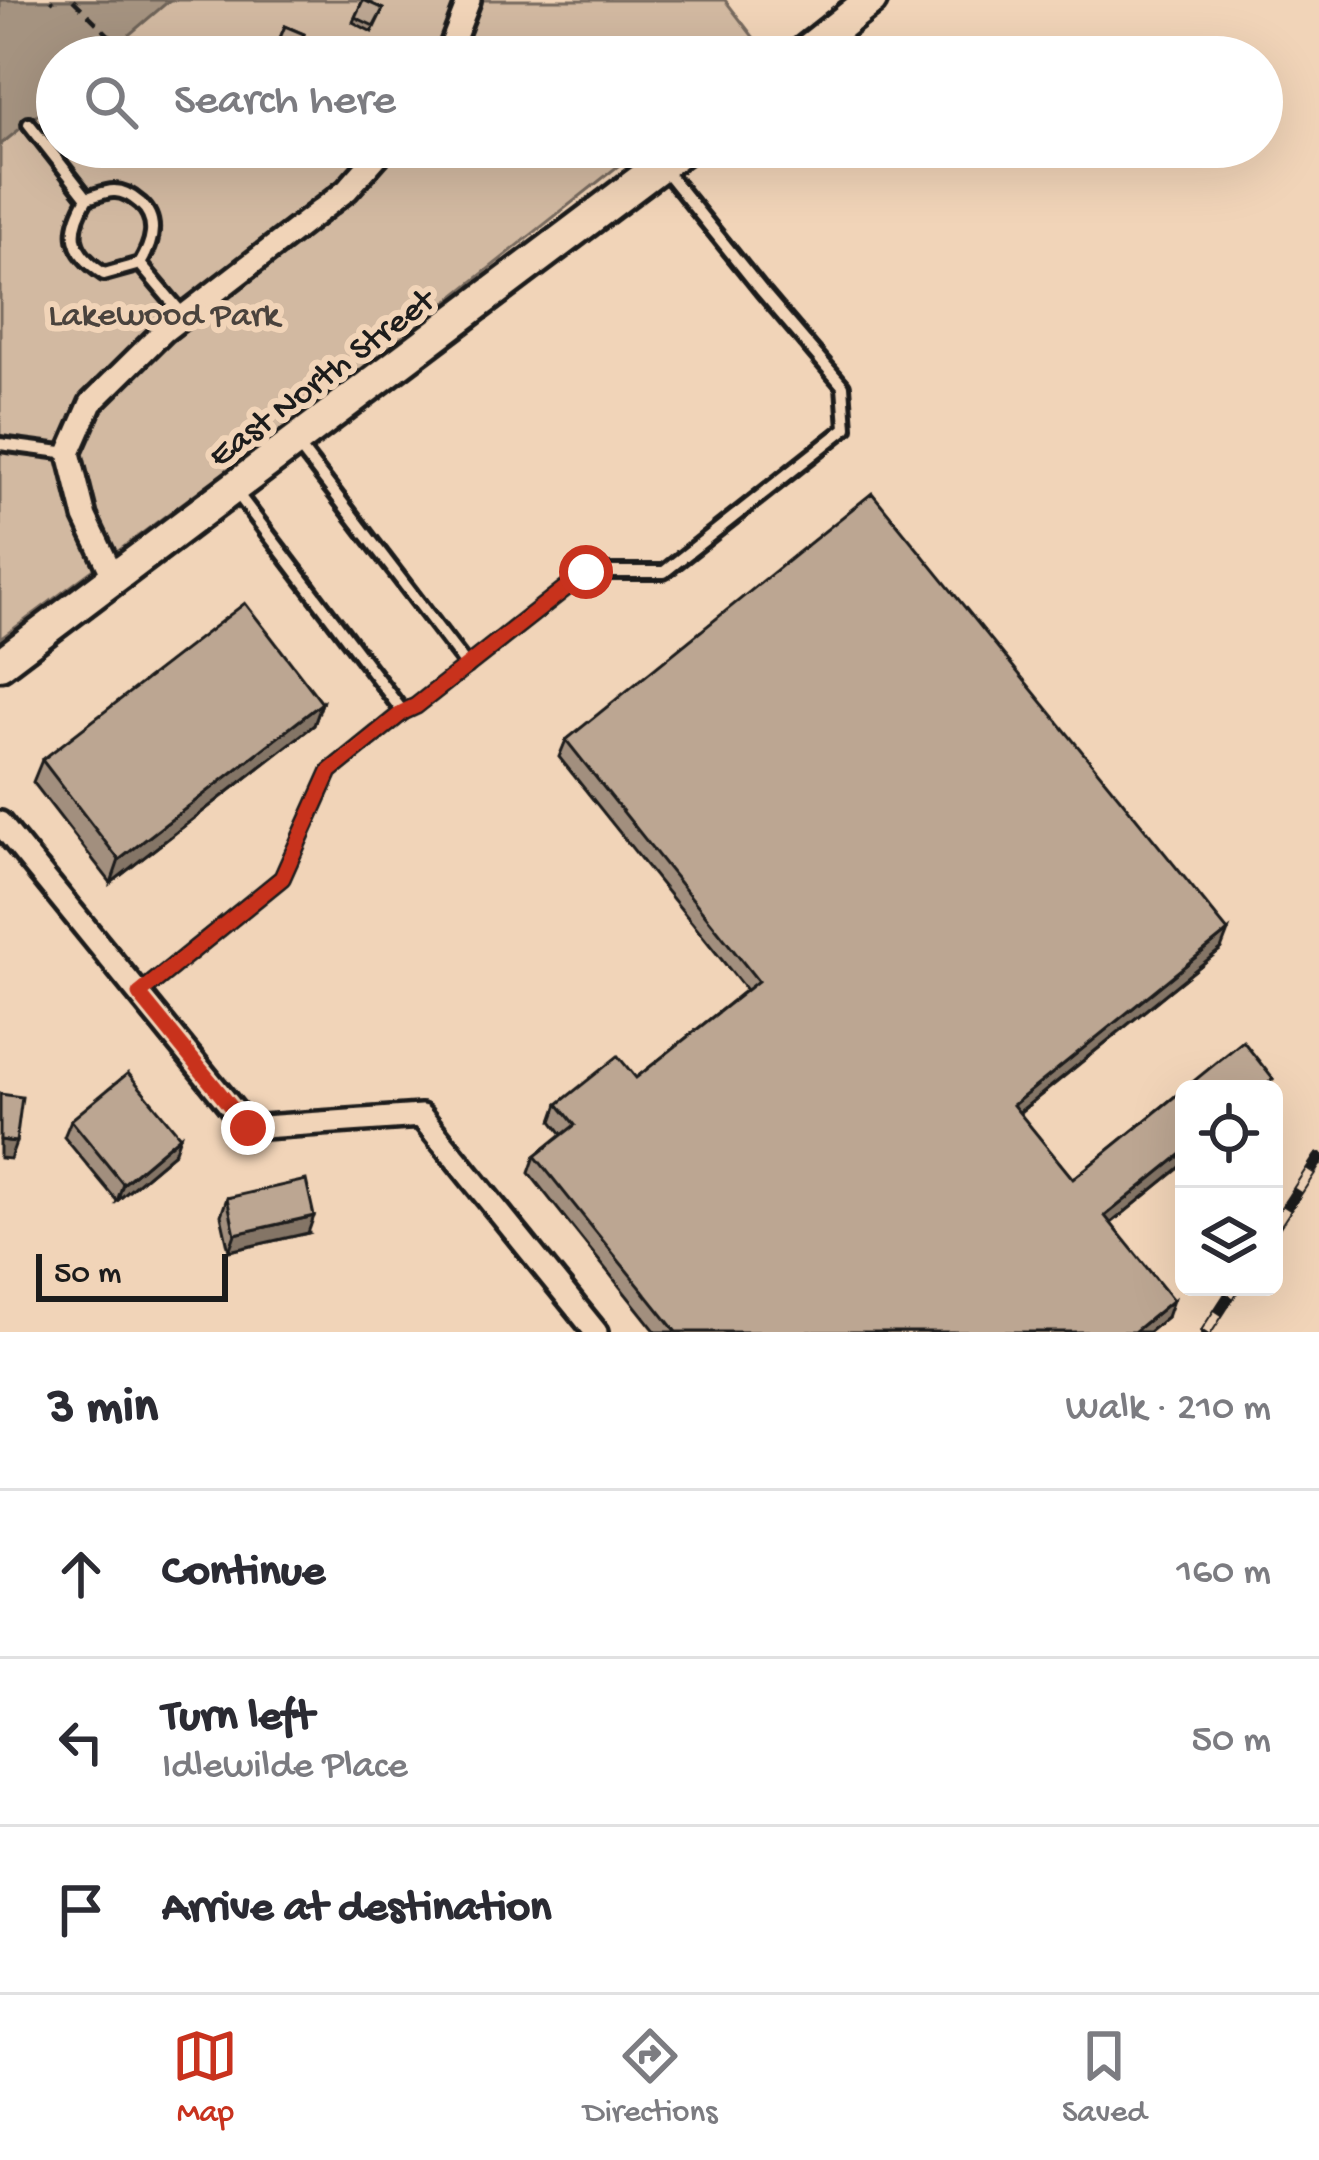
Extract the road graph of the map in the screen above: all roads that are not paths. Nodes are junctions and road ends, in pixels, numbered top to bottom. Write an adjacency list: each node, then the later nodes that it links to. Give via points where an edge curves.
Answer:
1 (469, 0): 3 (street)
2 (871, 0): 4 (street)
3 (455, 36)
4 (826, 36)
5 (29, 124): 6 (lane)
6 (36, 133)
7 (63, 168): 11 (lane)
8 (366, 168): 13 (street)
9 (657, 168): 14 (street, East North Street)
10 (682, 168): 20 (lane, via 843,386 846,428 664,572 586,572)
11 (87, 198): 12 (lane, via 114,190 148,210 154,230); 12 (lane, via 74,238 84,261 104,274)
12 (140, 264): 13 (lane)
13 (184, 316): 16 (street, via 91,403)
14 (295, 442): 17 (street, East North Street); 20 (lane)
15 (0, 444): 16 (lane)
16 (70, 453): 18 (street, via 85,517)
17 (233, 488): 18 (street, East North Street); 21 (lane)
18 (114, 578): 19 (street, East North Street)
19 (0, 664)
20 (467, 665): 21 (lane)
21 (403, 712): 23 (lane, via 330,771 282,878)
22 (0, 823): 23 (street)
23 (139, 994): 24 (street, via 248,1128 421,1116)
24 (596, 1332)

